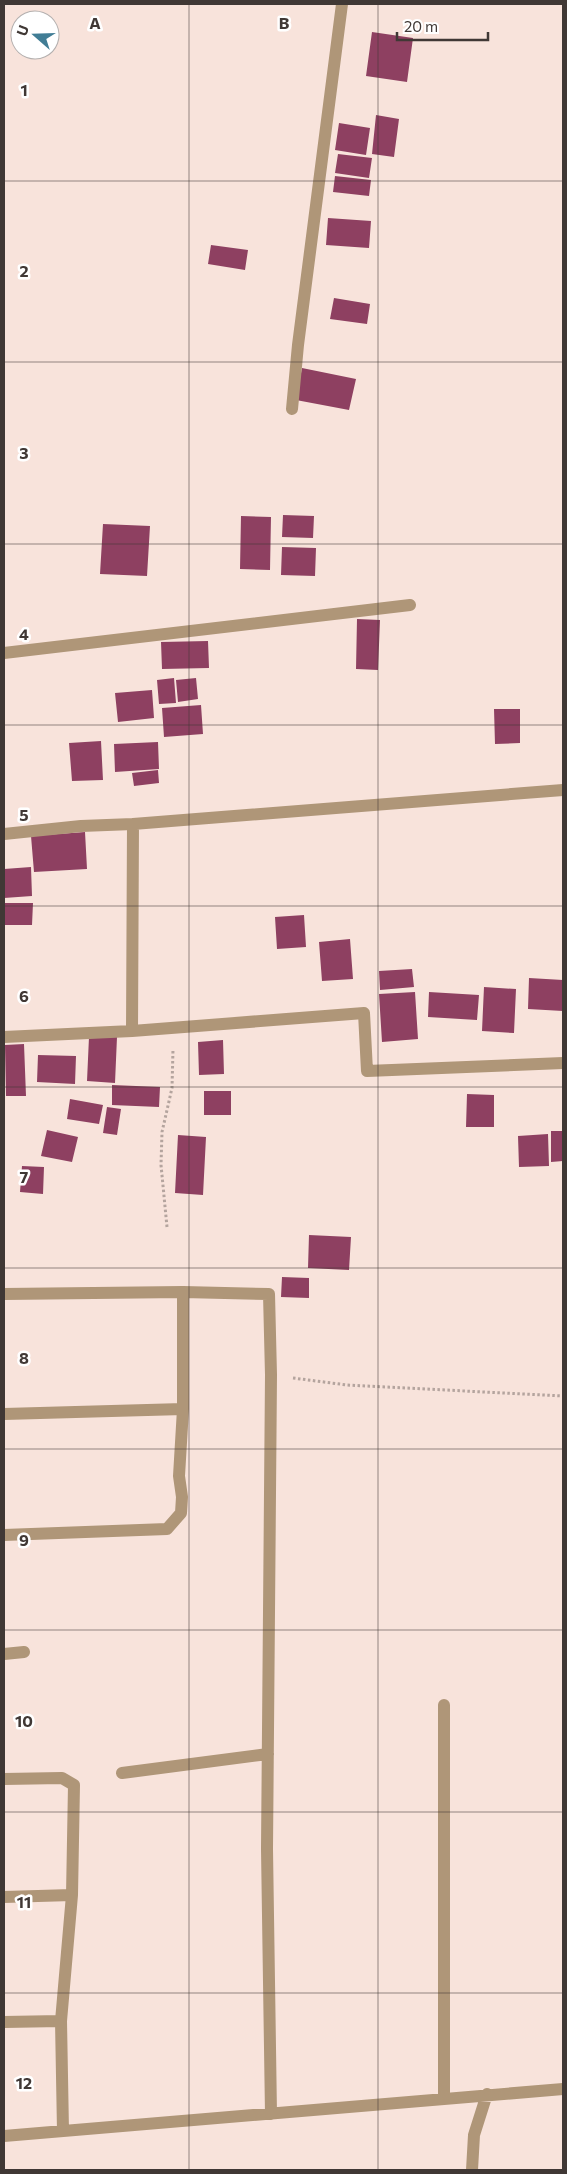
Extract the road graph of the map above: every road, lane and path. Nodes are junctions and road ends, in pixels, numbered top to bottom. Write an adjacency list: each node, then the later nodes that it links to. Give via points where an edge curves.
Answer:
1 (342, 4): 2 (street)
2 (292, 409)
3 (410, 606): 4 (street)
4 (4, 654)
5 (563, 790): 6 (street)
6 (132, 824): 7 (street); 9 (street)
7 (4, 834)
8 (173, 1028): 9 (street); 11 (street, via 364,1013 367,1071); 12 (path, via 172,1088 162,1140 161,1165)
9 (132, 1031): 10 (street)
10 (4, 1037)
11 (563, 1063)
12 (167, 1227)
13 (183, 1292): 14 (street); 15 (street, via 269,1294); 17 (street)
14 (4, 1294)
15 (270, 1374): 16 (path, via 347,1385); 23 (street)
16 (563, 1396)
17 (183, 1409): 18 (street); 19 (street, via 179,1476 181,1513 167,1529)
18 (4, 1414)
19 (4, 1535)
20 (24, 1652): 21 (street)
21 (4, 1654)
22 (444, 1705): 32 (street)
23 (268, 1754): 24 (street); 33 (street)
24 (122, 1772)
25 (4, 1779): 26 (street, via 62,1778 74,1785)
26 (72, 1895): 27 (street); 28 (street)
27 (4, 1897)
28 (61, 2021): 29 (street); 34 (street)
29 (4, 2022)
30 (563, 2089): 31 (street)
31 (486, 2094): 32 (street); 36 (street, via 474,2135)
32 (444, 2098): 33 (street)
33 (271, 2114): 34 (street)
34 (63, 2131): 35 (street)
35 (4, 2136)
36 (472, 2170)

